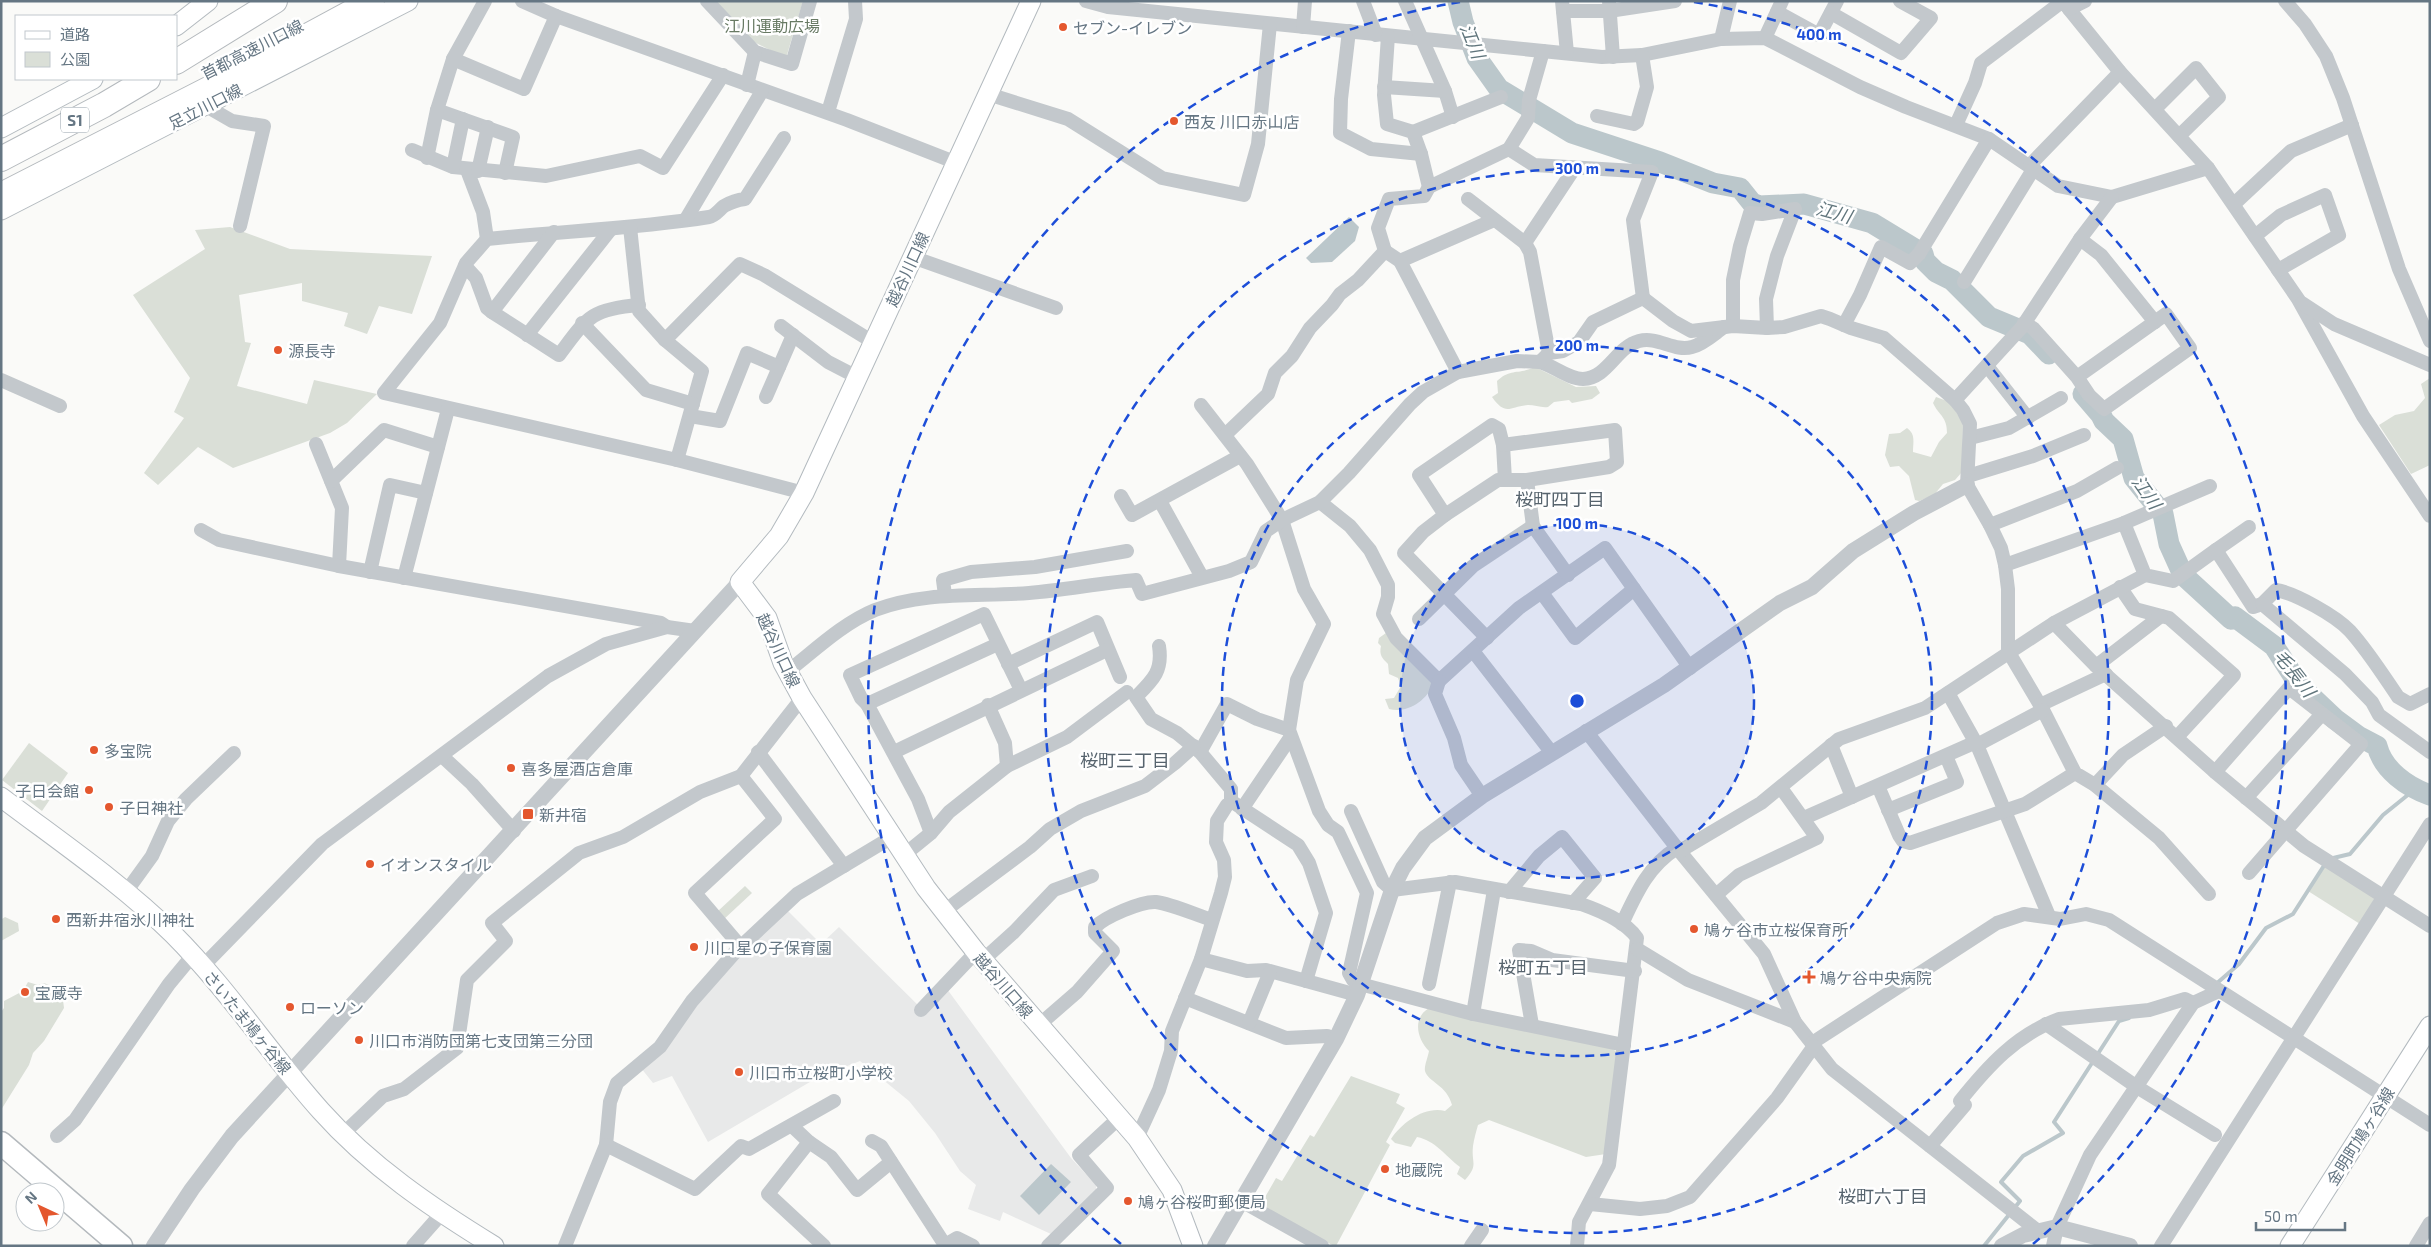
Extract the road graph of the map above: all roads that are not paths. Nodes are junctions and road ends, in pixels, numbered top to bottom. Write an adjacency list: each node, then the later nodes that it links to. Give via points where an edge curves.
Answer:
1 (208, 1): 27 (main road)
2 (274, 1): 35 (highway, via 212,26); 42 (highway, 首都高速川口線)
3 (344, 1): 81 (highway, 首都高速川口線 / S1)
4 (372, 1): 83 (highway)
5 (408, 1): 54 (main road, 足立川口線)
6 (485, 1): 41 (street)
7 (522, 1): 26 (street)
8 (707, 1): 37 (street)
9 (810, 1): 37 (street, via 792,64)
10 (855, 1): 57 (street, via 856,19)
11 (1031, 1): 52 (main road, 越谷川口線)
12 (1086, 1): 28 (street, via 1108,7)
13 (1305, 1): 29 (street)
14 (1363, 1): 31 (street)
15 (1405, 1): 33 (street)
16 (1675, 1): 23 (street)
17 (1730, 1): 34 (street)
18 (1900, 1): 25 (street, via 1931,18 1901,54)
19 (2085, 1): 21 (street)
20 (2285, 1): 62 (street, via 2326,56)
21 (2065, 4): 43 (street); 61 (street, via 1981,63)
22 (1562, 6): 23 (street); 38 (street)
23 (1609, 6): 40 (street)
24 (1780, 7): 25 (street, via 1819,35); 32 (street)
25 (1834, 7)
26 (556, 16): 41 (street, via 524,89); 44 (street)
27 (178, 24)
28 (1270, 24): 29 (street); 52 (street, via 1258,144 1244,195 1162,178 1068,120)
29 (1303, 28): 30 (street)
30 (1348, 31): 31 (street); 72 (street, via 1340,133 1371,149)
31 (1382, 36): 33 (street); 49 (street)
32 (1765, 38): 34 (street); 61 (street, via 1867,90)
33 (1421, 39): 36 (street); 51 (street)
34 (1721, 39): 39 (street)
35 (178, 46)
36 (1543, 51): 38 (street); 70 (street, via 1529,100 1528,118)
37 (755, 52): 48 (street)
38 (1567, 53): 40 (street)
39 (1642, 55): 40 (street); 58 (street, via 1647,87 1637,122)
40 (1613, 57)
41 (453, 59): 56 (street)
42 (178, 61)
43 (2120, 72): 55 (street); 76 (street)
44 (723, 75): 48 (street); 80 (street, via 663,168 640,156 546,176)
45 (91, 80): 64 (main road)
46 (117, 80): 69 (highway)
47 (146, 80): 74 (highway, S1)
48 (747, 85): 50 (street)
49 (1384, 87): 51 (street); 65 (street, via 1387,124)
50 (762, 91): 57 (street); 88 (street)
51 (1445, 91): 59 (street)
52 (988, 94): 75 (main road, 越谷川口線)
53 (1501, 97): 59 (street)
54 (206, 106): 87 (main road, 足立川口線); 90 (street, via 232,121 264,126)
55 (2155, 109): 66 (street); 66 (street, via 2196,68 2220,97)
56 (437, 110): 60 (street); 73 (street)
57 (828, 112): 75 (street)
58 (1597, 116)
59 (1453, 117): 65 (street)
60 (463, 119): 63 (street); 79 (street)
61 (1956, 125): 68 (street)
62 (2352, 125): 86 (street, via 2291,151); 119 (street, via 2398,269)
63 (488, 127): 79 (street); 80 (street, via 513,137)
64 (1, 128)
65 (1413, 132): 72 (street)
66 (2179, 136): 78 (street)
67 (784, 138): 88 (street, via 745,199 734,201 712,217)
68 (1990, 139): 76 (street); 112 (street, via 1919,254 1910,263 1882,247)
69 (1, 143)
70 (1509, 149): 77 (street, via 1534,165); 82 (street)
71 (412, 150): 73 (street)
72 (1421, 154): 82 (street)
73 (427, 158): 79 (street)
74 (1, 159)
75 (957, 163): 99 (main road, 越谷川口線)
76 (2032, 167): 84 (street, via 2058,186); 103 (street)
77 (1574, 168): 97 (street); 104 (street, via 1652,172 1633,220)
78 (2208, 168): 84 (street); 86 (street)
79 (466, 169): 80 (street); 96 (street, via 482,212)
80 (505, 173)
81 (1, 179)
82 (1429, 187): 98 (street, via 1424,196 1389,198 1378,228)
83 (1, 195)
84 (2112, 197): 95 (street)
85 (1468, 199): 89 (street)
86 (2234, 204): 94 (street)
87 (1, 210)
88 (686, 219): 91 (street)
89 (1494, 220): 97 (street); 100 (street)
90 (240, 226)
91 (630, 227): 92 (street); 106 (street)
92 (611, 228): 93 (street); 116 (street)
93 (554, 232): 96 (street); 108 (street)
94 (2255, 236): 102 (street); 102 (street, via 2281,215 2325,195 2339,234)
95 (2080, 238): 109 (street, via 2101,255); 111 (street)
96 (487, 239): 101 (street)
97 (1525, 243): 121 (street, via 1530,252)
98 (1385, 251): 100 (street); 138 (street, via 1310,328 1292,356 1275,374 1268,394)
99 (912, 257): 107 (street); 120 (main road, 越谷川口線)
100 (1400, 261): 125 (street)
101 (465, 266): 108 (street, via 476,278 487,308); 134 (street, via 440,323 384,393)
102 (2278, 270): 105 (street)
103 (1964, 282)
104 (1643, 298): 114 (street, via 1691,331); 121 (street, via 1593,322 1579,342)
105 (2298, 299): 122 (street, via 2334,324); 157 (street, via 2363,416)
106 (639, 305): 110 (street, via 607,309); 118 (street, via 639,311)
107 (1056, 308)
108 (492, 312): 116 (street)
109 (2155, 322): 127 (street); 127 (street, via 2166,314 2190,348 2104,409)
110 (582, 323): 116 (street, via 559,354); 135 (street, via 646,390)
111 (2024, 323): 123 (street); 127 (street, via 2033,328)
112 (1844, 325): 115 (street, via 1821,316 1784,327); 131 (street, via 1884,338)
113 (780, 326): 117 (street)
114 (1729, 326): 115 (street); 115 (street, via 1732,280 1750,213 1795,210 1777,256 1766,299); 121 (street, via 1690,348 1654,340 1638,341 1623,350 1599,374 1585,379 1567,375)
115 (1767, 328)
116 (527, 335)
117 (793, 335): 124 (street); 126 (street, via 828,362)
118 (665, 340): 120 (street, via 740,264); 135 (street, via 702,371)
119 (2430, 341)
120 (873, 342): 126 (main road, 越谷川口線)
121 (1544, 358): 125 (street)
122 (2430, 364)
123 (1987, 366): 131 (street); 136 (street)
124 (778, 367): 129 (street); 135 (street, via 748,353 720,421)
125 (1458, 372): 155 (street, via 1441,380 1410,404)
126 (857, 377): 152 (main road, 越谷川口線)
127 (2077, 377)
128 (1, 380): 133 (street)
129 (766, 397)
130 (2061, 398): 136 (street)
131 (1955, 400): 139 (street, via 1970,424)
132 (1201, 405): 138 (street)
133 (60, 406)
134 (448, 409): 142 (street); 144 (street)
135 (692, 410): 144 (street)
136 (2028, 418): 139 (street, via 2009,428)
137 (2084, 435): 148 (street)
138 (1225, 436): 143 (street)
139 (1970, 438): 148 (street)
140 (316, 444): 149 (street)
141 (1503, 445): 146 (street); 147 (street, via 1615,430 1617,462 1609,468); 156 (street, via 1499,429 1492,425 1419,475)
142 (438, 447): 149 (street, via 384,430); 151 (street)
143 (1240, 456): 154 (street); 158 (street)
144 (677, 460): 152 (street)
145 (2117, 468): 160 (street, via 2077,491)
146 (1505, 480): 147 (street); 156 (street, via 1498,480)
147 (1527, 480): 161 (street)
148 (1968, 480): 160 (street); 192 (street, via 1853,551 1812,587 1780,603)
149 (331, 481): 166 (street, via 342,508)
150 (2210, 486): 159 (street)
151 (426, 493): 168 (street, via 390,485); 172 (street)
152 (804, 493): 173 (main road, 越谷川口線, via 779,536)
153 (1121, 496): 154 (street, via 1132,515)
154 (1160, 501): 171 (street)
155 (1320, 502): 158 (street); 196 (street, via 1350,526 1370,550 1388,585 1383,614 1396,638)
156 (1445, 515): 177 (street, via 1404,553)
157 (2430, 516)
158 (1282, 520): 171 (street, via 1266,531 1251,562); 208 (street, via 1304,589 1324,624 1296,680)
159 (2124, 523): 167 (street); 170 (street)
160 (1990, 525): 167 (street)
161 (1533, 526): 169 (street); 177 (street, via 1473,566)
162 (2249, 527): 164 (street)
163 (201, 530): 166 (street, via 219,540)
164 (2216, 550): 170 (street, via 2173,581); 179 (street, via 2253,607)
165 (1127, 551): 178 (street, via 1035,567 972,572 944,580)
166 (339, 566): 168 (street)
167 (2005, 566): 190 (street)
168 (370, 572): 172 (street)
169 (1568, 575): 175 (street, via 1604,548); 176 (street)
170 (2145, 575): 174 (street)
171 (1202, 577): 178 (street, via 1142,594 1136,580 1030,593)
172 (404, 578): 183 (street, via 661,622)
173 (740, 582): 184 (street); 194 (main road, 越谷川口線, via 767,618)
174 (2120, 587): 180 (street, via 2135,609); 182 (street)
175 (1634, 589): 176 (street, via 1575,638); 192 (street)
176 (1542, 593): 185 (street, via 1519,608)
177 (1444, 594): 181 (street); 185 (street)
178 (945, 595): 194 (street, via 874,611 849,624)
179 (2262, 604): 200 (street, via 2276,590 2288,592 2349,630 2398,697 2410,704); 215 (street, via 2345,674 2372,702 2379,715)
180 (2162, 616): 193 (street); 209 (street, via 2169,618 2234,674)
181 (1419, 619)
182 (2054, 623): 190 (street); 193 (street)
183 (667, 627): 184 (street); 218 (street, via 606,644 548,676)
184 (694, 631): 239 (street)
185 (1487, 638): 189 (street)
186 (998, 644): 191 (street); 202 (street); 202 (street, via 984,614 850,675)
187 (1159, 646): 212 (street, via 1161,661 1154,678 1136,697 1151,719)
188 (1107, 650): 191 (street, via 1097,622); 195 (street); 197 (street)
189 (1473, 651): 196 (street); 217 (street)
190 (2008, 651): 199 (street); 204 (street)
191 (1008, 664): 197 (street)
192 (1690, 668): 207 (street)
193 (2101, 670): 204 (street); 206 (street)
194 (788, 672): 201 (main road, 越谷川口線)
195 (1120, 677)
196 (1439, 681): 227 (street, via 1435,694 1454,738 1461,765)
197 (1020, 690): 203 (street)
198 (1127, 692): 220 (street, via 1067,738)
199 (1948, 693): 210 (street); 211 (street, via 1925,708)
200 (2430, 694)
201 (802, 698): 213 (street); 241 (main road, 越谷川口線)
202 (867, 704): 214 (street)
203 (988, 705): 214 (street); 220 (street, via 1005,743)
204 (2041, 707): 210 (street); 222 (street)
205 (2322, 714): 221 (street, via 2289,688); 230 (street); 238 (street, via 2361,744)
206 (2166, 726): 209 (street); 224 (street, via 2123,755)
207 (1586, 731): 217 (street); 242 (street)
208 (1290, 734): 212 (street, via 1227,704); 232 (street); 270 (street, via 1319,811 1328,825 1338,832 1365,888 1366,898 1349,973)
209 (2177, 737): 221 (street)
210 (1976, 744): 219 (street); 234 (street)
211 (1831, 745): 226 (street); 229 (street)
212 (1197, 749): 232 (street, via 1231,788 1231,801); 256 (street, via 1145,786 1081,811 1050,829)
213 (758, 752): 223 (street); 244 (street)
214 (894, 752): 240 (street, via 918,799)
215 (2430, 752)
216 (234, 753): 250 (street, via 168,821 152,856)
217 (1552, 753): 227 (street)
218 (442, 756): 239 (street); 265 (street, via 322,844)
219 (1946, 756): 225 (street); 233 (street, via 1957,782)
220 (1007, 766): 240 (street, via 949,812)
221 (2216, 772): 230 (street)
222 (2075, 773): 224 (street); 234 (street, via 2025,804)
223 (740, 776): 261 (street, via 775,819 695,893); 293 (street, via 700,792 622,837 579,853 492,923 506,941 468,980 457,1048 404,1090 383,1096)
224 (2095, 785): 252 (street, via 2159,838)
225 (1878, 786): 229 (street); 233 (street)
226 (1781, 788): 236 (street); 242 (street)
227 (1482, 796): 248 (street, via 1425,838 1412,853)
228 (1, 797): 250 (main road, さいたま鳩ヶ谷線)
229 (1852, 797): 236 (street)
230 (2246, 798): 238 (street)
231 (1227, 805): 258 (street, via 1217,821 1216,842 1224,860 1225,877)
232 (1242, 809): 268 (street, via 1255,814 1298,845 1309,863 1326,913)
233 (1888, 810): 234 (street, via 1903,841 1910,843)
234 (2006, 810): 257 (street)
235 (1352, 811): 248 (street, via 1383,882)
236 (1804, 818): 253 (street, via 1817,838 1739,875)
237 (2430, 824): 254 (street)
238 (2285, 830): 245 (street); 254 (street)
239 (514, 831): 286 (street)
240 (930, 833): 243 (street)
241 (892, 837): 243 (main road, 越谷川口線); 244 (street)
242 (1679, 850): 253 (street); 259 (street, via 1656,865 1640,886)
243 (904, 855): 256 (main road, 越谷川口線)
244 (844, 866): 261 (street, via 797,894)
245 (2249, 873)
246 (1092, 876): 263 (street, via 1054,890 1014,932)
247 (1450, 882): 248 (street); 249 (street); 269 (street)
248 (1392, 890): 270 (street)
249 (1494, 890): 251 (street); 275 (street)
250 (126, 892): 265 (main road, さいたま鳩ヶ谷線)
251 (1509, 892): 255 (street); 255 (street, via 1540,856 1562,837 1595,878)
252 (2209, 894)
253 (1716, 895): 277 (street, via 1764,954)
254 (2383, 897): 260 (street); 282 (street)
255 (1573, 903): 259 (street, via 1598,910)
256 (943, 912): 263 (main road, 越谷川口線)
257 (2048, 916): 271 (street, via 2060,920 2086,914 2108,920); 284 (street, via 2024,914 1997,923)
258 (1212, 920): 264 (street); 279 (street, via 1155,902 1102,920 1095,927 1095,933 1113,951 1077,992)
259 (1622, 924): 262 (street, via 1637,938)
260 (2430, 926)
261 (741, 947): 300 (street, via 692,1000 660,1047 617,1084 610,1102)
262 (1637, 949): 266 (street); 277 (street, via 1688,980)
263 (979, 956): 274 (street); 279 (main road, 越谷川口線)
264 (1201, 959): 267 (street, via 1247,971); 272 (street)
265 (198, 960): 286 (main road, さいたま鳩ヶ谷線); 295 (street, via 142,1022 75,1120)
266 (1635, 970): 280 (street, via 1552,960 1531,951 1519,950); 285 (street)
267 (1270, 972): 268 (street); 276 (street)
268 (1306, 981): 270 (street)
269 (1429, 984)
270 (1359, 990): 275 (street); 283 (street)
271 (2219, 991): 273 (street); 282 (street)
272 (1185, 998): 276 (street); 296 (street, via 1172,1031 1169,1063)
273 (2193, 1003): 278 (street, via 2186,999 2150,1010 2059,1019); 287 (street)
274 (921, 1010)
275 (1473, 1014): 280 (street)
276 (1249, 1022): 283 (street, via 1286,1038 1327,1036)
277 (1795, 1022): 284 (street)
278 (2046, 1024): 287 (street); 301 (street, via 2012,1045 1990,1065 1960,1101 1965,1105)
279 (1038, 1025): 290 (main road, 越谷川口線)
280 (1532, 1025): 285 (street)
281 (2430, 1026): 288 (main road, 金明町鳩ヶ谷線)
282 (2293, 1038): 288 (street); 331 (street)
283 (1336, 1040): 305 (street)
284 (1813, 1044): 301 (street, via 1832,1069); 306 (street, via 1777,1098 1690,1197 1667,1206 1640,1209)
285 (1624, 1045): 306 (street, via 1609,1165)
286 (290, 1074): 293 (main road, さいたま鳩ヶ谷線); 316 (street, via 210,1163)
287 (2137, 1087): 294 (street); 310 (street, via 2090,1155)
288 (2384, 1096): 292 (street); 332 (main road, 金明町鳩ヶ谷線)
289 (834, 1101): 291 (street)
290 (1120, 1118): 296 (main road, 越谷川口線); 322 (street, via 1079,1155 1107,1188)
291 (792, 1126): 298 (street); 300 (street, via 749,1149 741,1146 695,1190)
292 (2430, 1126)
293 (343, 1134): 307 (main road, さいたま鳩ヶ谷線, via 387,1173)
294 (2215, 1135)
295 (57, 1136)
296 (1137, 1138): 323 (main road, 越谷川口線, via 1172,1190)
297 (872, 1141): 302 (street, via 881,1146)
298 (809, 1142): 302 (street, via 831,1157 857,1190); 320 (street, via 768,1194)
299 (1, 1143): 315 (highway)
300 (606, 1145): 319 (street)
301 (1930, 1146): 312 (street)
302 (891, 1162): 313 (street)
303 (1, 1163): 304 (highway)
304 (23, 1182)
305 (1243, 1202): 324 (street); 325 (street)
306 (1590, 1204): 327 (street, via 1579,1222)
307 (443, 1212): 317 (street); 318 (main road, さいたま鳩ヶ谷線)
308 (65, 1218): 314 (highway)
309 (2430, 1223): 333 (street)
310 (2057, 1227): 312 (street); 329 (street); 330 (street)
311 (1482, 1230): 326 (street)
312 (2038, 1231): 328 (street)
313 (944, 1245): 321 (street, via 957,1238)
314 (98, 1246)
315 (121, 1246)
316 (154, 1246)
317 (413, 1246)
318 (494, 1246)
319 (565, 1246)
320 (824, 1246)
321 (973, 1246)
322 (1048, 1246)
323 (1193, 1246)
324 (1215, 1246)
325 (1322, 1246)
326 (1471, 1246)
327 (1577, 1246)
328 (2002, 1246)
329 (2053, 1246)
330 (2130, 1246)
331 (2161, 1246)
332 (2290, 1246)
333 (2416, 1246)

